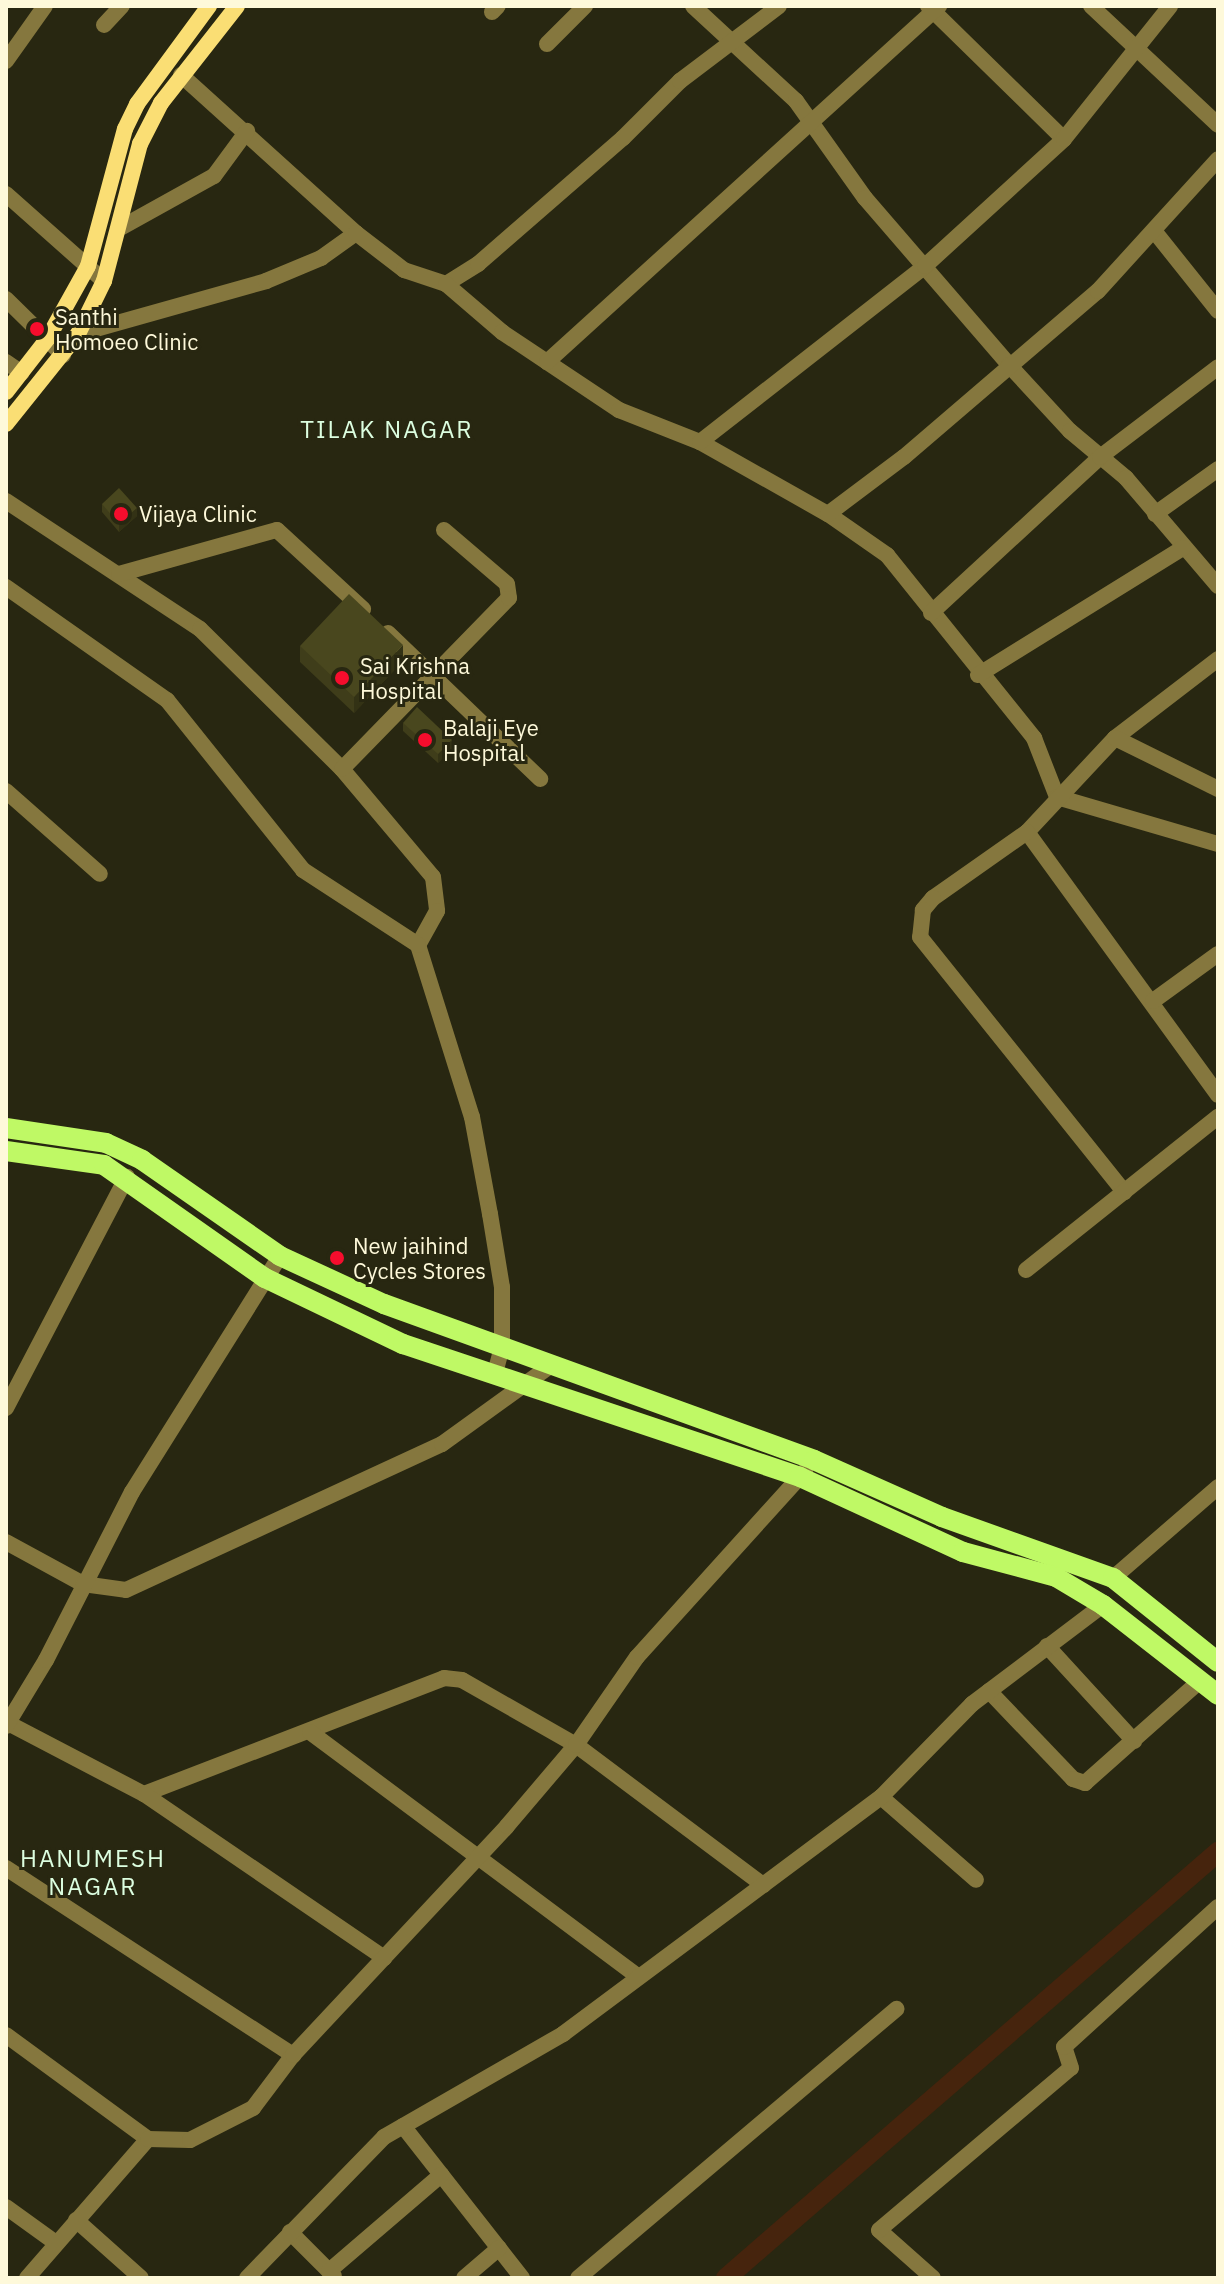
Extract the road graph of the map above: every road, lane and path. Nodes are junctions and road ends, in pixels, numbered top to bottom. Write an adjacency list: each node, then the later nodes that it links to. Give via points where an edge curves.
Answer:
1 (45, 6): 15 (street)
2 (122, 6): 11 (street)
3 (209, 6): 26 (street, via 125,129)
4 (237, 6): 16 (street)
5 (585, 6): 13 (street)
6 (693, 6): 12 (street)
7 (779, 6): 12 (street)
8 (1091, 6): 14 (street)
9 (1170, 6): 14 (street)
10 (934, 8): 17 (street); 20 (street)
11 (104, 25)
12 (732, 39): 17 (street); 29 (street, via 478,264)
13 (547, 44)
14 (1136, 54): 18 (street); 20 (street)
15 (6, 61)
16 (181, 75): 19 (street); 23 (street, via 140,144)
17 (811, 122): 27 (street, via 865,198); 36 (street)
18 (1218, 125)
19 (247, 131): 23 (street, via 214,176); 25 (street)
20 (1064, 139): 27 (street)
21 (1218, 159): 24 (street)
22 (6, 194): 26 (street)
23 (122, 227): 28 (street)
24 (1155, 232): 31 (street); 37 (street, via 1098,291)
25 (356, 233): 29 (street, via 404,270); 32 (street, via 321,258 266,281)
26 (88, 266): 28 (street); 33 (street)
27 (925, 266): 37 (street); 42 (street)
28 (104, 281): 32 (street)
29 (446, 284): 36 (street)
30 (6, 299): 33 (street)
31 (1218, 311)
32 (78, 334): 34 (street)
33 (48, 338): 34 (street); 39 (street)
34 (63, 355): 41 (street)
35 (6, 362): 39 (street)
36 (547, 362): 42 (street, via 619,410)
37 (1009, 365): 43 (street); 46 (street, via 904,457)
38 (1218, 367): 43 (street)
39 (22, 373): 40 (street)
40 (6, 392)
41 (6, 424)
42 (700, 442): 46 (street)
43 (1100, 457): 47 (street); 53 (street)
44 (1218, 469): 47 (street)
45 (6, 501): 50 (street)
46 (828, 514): 53 (street, via 887,555)
47 (1155, 514): 49 (street)
48 (444, 530): 56 (street, via 511,592)
49 (1183, 548): 51 (street); 55 (street)
50 (119, 574): 56 (street, via 277,530); 58 (street, via 200,629)
51 (1218, 586)
52 (6, 587): 66 (street, via 167,700 303,870)
53 (931, 613): 55 (street)
54 (1218, 659): 57 (street)
55 (978, 675): 62 (street, via 1034,738)
56 (433, 676): 58 (street); 59 (street)
57 (1115, 738): 60 (street); 62 (street)
58 (342, 769): 66 (street, via 433,877 437,911)
59 (540, 779)
60 (1218, 789)
61 (6, 791): 65 (street)
62 (1057, 797): 63 (street); 64 (street)
63 (1027, 832): 68 (street); 74 (street, via 933,898 923,910 920,937)
64 (1218, 844)
65 (100, 874)
66 (418, 945): 78 (street, via 472,1117 502,1287)
67 (1218, 954): 68 (street)
68 (1153, 1001): 69 (street)
69 (1218, 1095)
70 (1218, 1117): 74 (street)
71 (6, 1128): 75 (main road, via 106,1143 130,1154)
72 (6, 1151): 73 (main road, via 80,1158)
73 (127, 1177): 77 (main road); 82 (street)
74 (1124, 1192): 76 (street)
75 (280, 1256): 77 (street); 78 (main road, via 384,1304)
76 (1026, 1270)
77 (265, 1278): 80 (main road, via 403,1344); 88 (street, via 132,1492)
78 (502, 1347): 79 (main road); 80 (street)
79 (553, 1364): 81 (street); 83 (main road)
80 (495, 1374): 81 (main road)
81 (527, 1385): 84 (main road); 88 (street, via 442,1444 126,1590)
82 (6, 1408)
83 (814, 1460): 84 (street); 87 (main road, via 942,1517)
84 (800, 1477): 89 (main road, via 963,1552 1056,1577); 98 (street, via 637,1657)
85 (1218, 1487): 87 (street)
86 (6, 1542): 88 (street)
87 (1113, 1578): 91 (main road)
88 (83, 1584): 95 (street)
89 (1103, 1605): 90 (street); 92 (main road)
90 (1047, 1646): 93 (street); 97 (street)
91 (1218, 1662)
92 (1200, 1681): 94 (main road); 97 (street)
93 (989, 1691): 97 (street, via 1079,1783); 100 (street)
94 (1218, 1695)
95 (7, 1723): 99 (street)
96 (310, 1732): 98 (street, via 444,1678 477,1684); 99 (street); 101 (street)
97 (1134, 1741)
98 (576, 1745): 101 (street); 104 (street)
99 (144, 1794): 106 (street)
100 (881, 1797): 103 (street); 104 (street)
101 (477, 1857): 106 (street); 107 (street)
102 (6, 1868): 110 (street)
103 (976, 1880)
104 (763, 1885): 107 (street)
105 (1218, 1907): 126 (street, via 1064,2047 1071,2068 879,2230)
106 (384, 1958): 110 (street)
107 (636, 1975): 111 (street, via 563,2034)
108 (896, 2009): 125 (street)
109 (6, 2035): 112 (street)
110 (293, 2055): 112 (street, via 253,2108 190,2140)
111 (403, 2126): 113 (street); 116 (street, via 365,2153)
112 (148, 2139): 115 (street)
113 (441, 2175): 118 (street); 119 (street)
114 (6, 2207): 117 (street)
115 (76, 2220): 117 (street); 121 (street)
116 (290, 2232): 119 (street); 122 (street)
117 (56, 2243): 120 (street)
118 (499, 2248): 123 (street); 124 (street)
119 (333, 2274)
120 (27, 2278)
121 (141, 2278)
122 (247, 2278)
123 (464, 2278)
124 (522, 2278)
125 (578, 2278)
126 (933, 2278)

